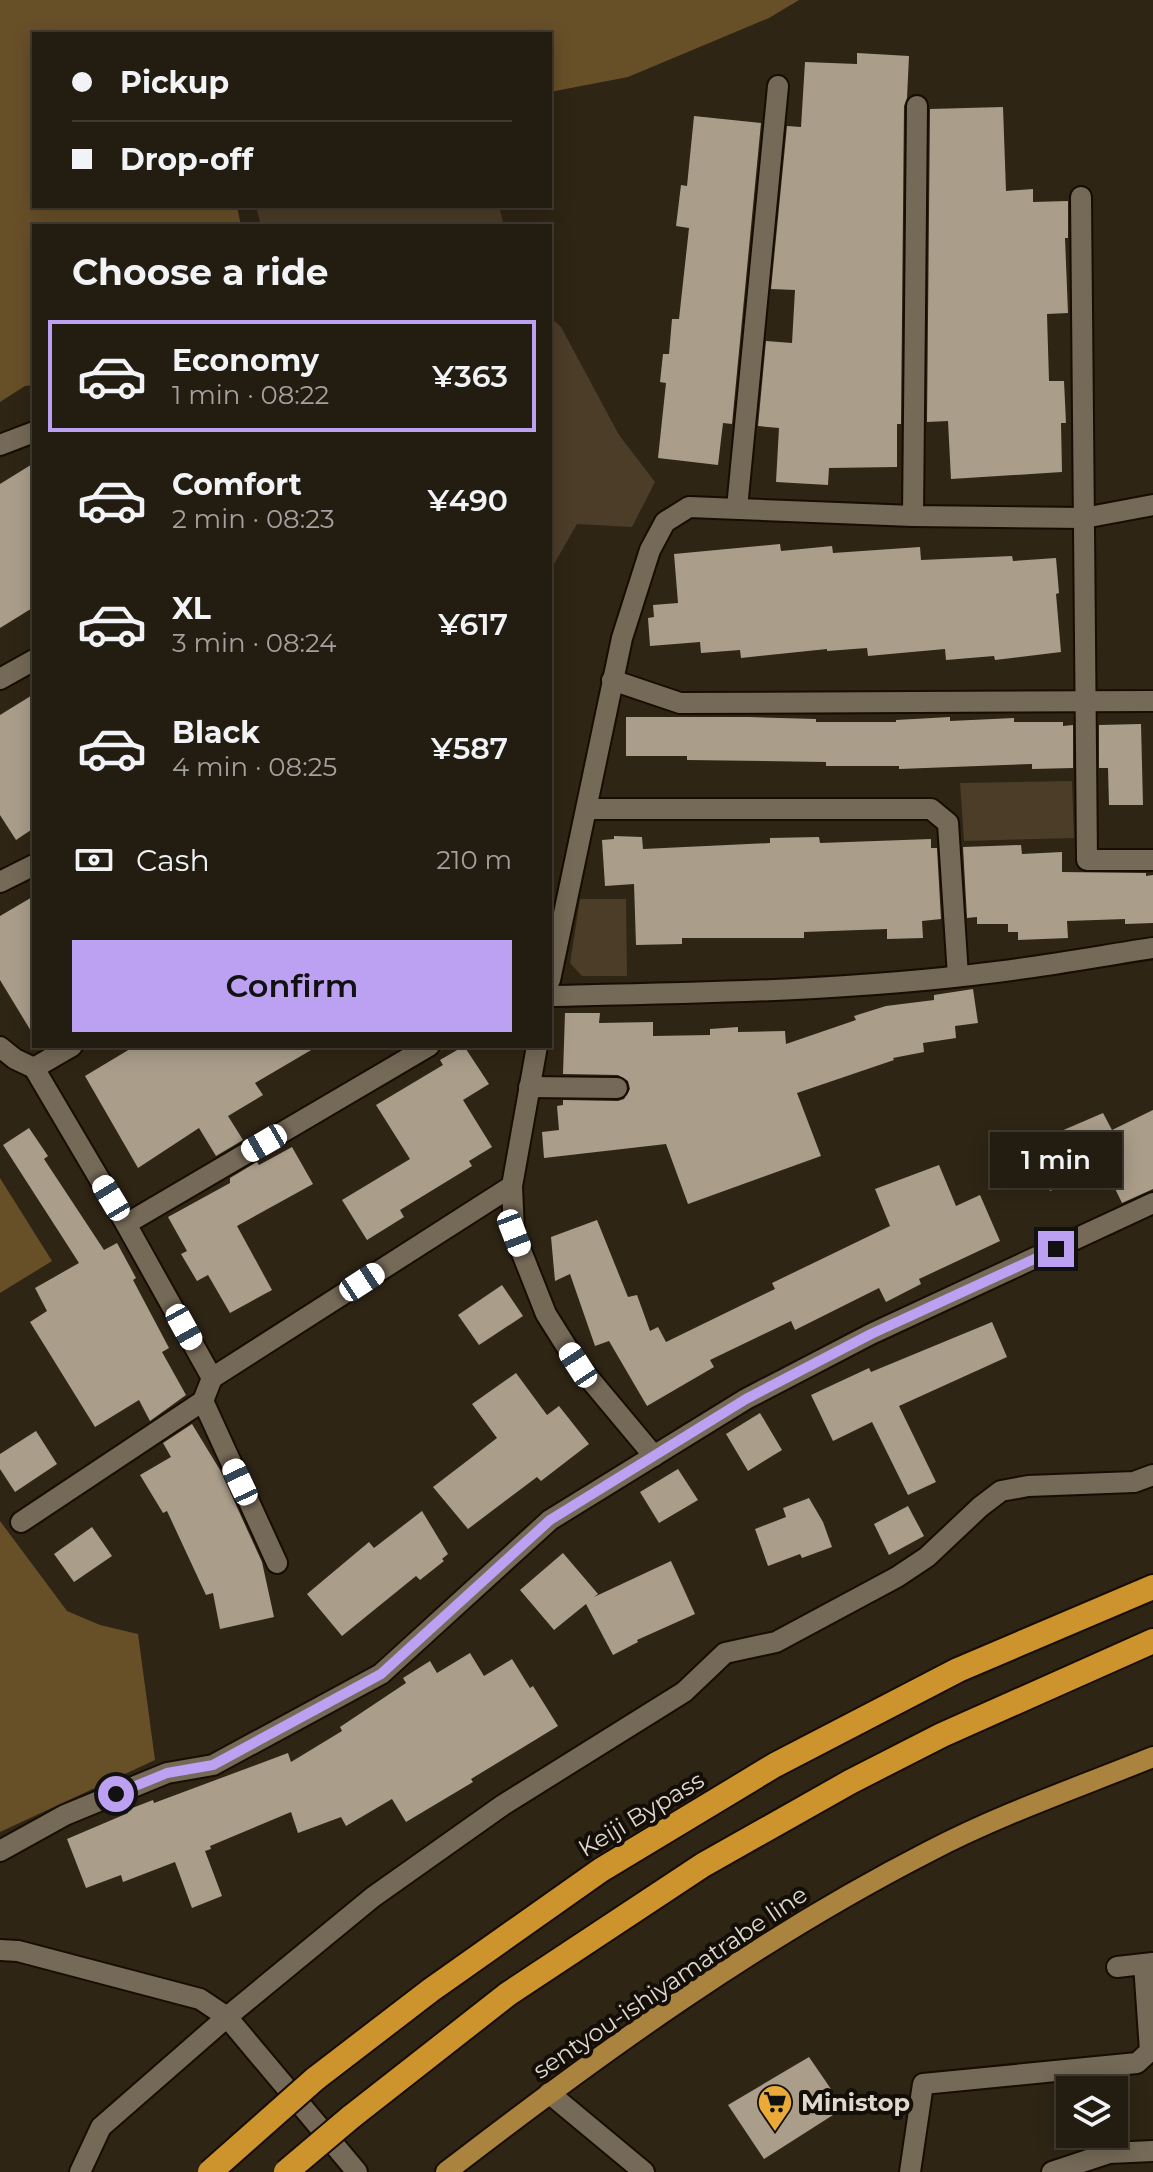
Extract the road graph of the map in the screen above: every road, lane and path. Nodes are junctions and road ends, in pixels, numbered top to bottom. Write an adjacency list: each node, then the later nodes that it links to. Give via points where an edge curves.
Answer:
1 (778, 86): 7 (street)
2 (917, 106): 8 (street)
3 (1081, 197): 9 (street)
4 (32, 433): 5 (street)
5 (0, 445)
6 (1153, 505): 9 (street)
7 (737, 508): 8 (street); 12 (street, via 689,507 665,522 650,550)
8 (913, 516): 9 (street)
9 (1084, 518): 14 (street)
10 (32, 661): 11 (street)
11 (0, 679)
12 (612, 680): 14 (street, via 680,703); 15 (street)
13 (1153, 701): 14 (street)
14 (1086, 702): 16 (street, via 1087,860)
15 (588, 809): 20 (street); 21 (street, via 931,809 948,823)
16 (1153, 860)
17 (32, 866): 18 (street)
18 (0, 882)
19 (1153, 948): 21 (street)
20 (552, 971)
21 (958, 976): 22 (street, via 685,994)
22 (552, 996)
23 (0, 1047): 27 (street)
24 (69, 1048): 27 (street)
25 (426, 1048): 32 (street)
26 (537, 1048): 28 (street)
27 (34, 1068): 32 (street)
28 (529, 1087): 29 (street); 30 (street)
29 (617, 1088)
30 (512, 1186): 33 (street); 35 (street, via 514,1233 546,1314 578,1365)
31 (1153, 1203): 35 (street, via 871,1334 746,1399)
32 (126, 1224): 33 (street)
33 (212, 1378): 34 (street)
34 (203, 1401): 37 (street); 38 (street)
35 (654, 1456): 42 (street, via 550,1520 381,1674 213,1765 167,1773 65,1815)
36 (1153, 1475): 46 (street, via 1134,1482 1001,1491 897,1577 776,1642 725,1653 684,1692 503,1805 373,1897)
37 (21, 1522)
38 (277, 1563)
39 (1153, 1587): 50 (highway, Keiji Bypass, bridge, via 958,1670 775,1765 601,1870 315,2079)
40 (1153, 1641): 51 (highway, bridge, via 942,1735 703,1865 508,1994)
41 (1153, 1757): 47 (main road, sentyou-ishiyamatrabe line, via 931,1850 776,1938)
42 (0, 1851)
43 (0, 1950): 46 (street, via 200,1999)
44 (1148, 1963): 45 (street); 55 (street, via 1150,2051 1137,2063 923,2084)
45 (1117, 1967)
46 (227, 2017): 49 (street, via 101,2127); 52 (street)
47 (549, 2093): 53 (main road, sentyou-ishiyamatrabe line); 54 (street)
48 (1153, 2151): 56 (street, via 1109,2153)
49 (80, 2172)
50 (210, 2172)
51 (286, 2172)
52 (357, 2172)
53 (446, 2172)
54 (644, 2172)
55 (910, 2172)
56 (1052, 2172)

